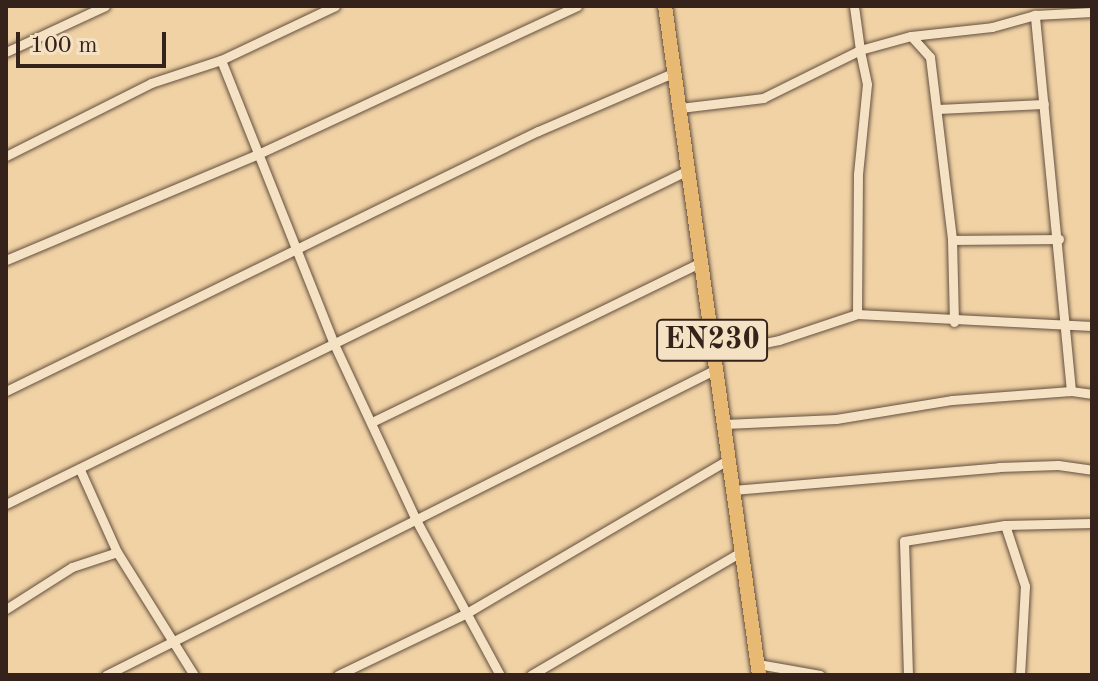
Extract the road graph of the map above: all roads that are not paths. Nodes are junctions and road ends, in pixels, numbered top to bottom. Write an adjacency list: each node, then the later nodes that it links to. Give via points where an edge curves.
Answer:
1 (105, 6): 10 (street)
2 (335, 6): 11 (street)
3 (577, 6): 16 (street)
4 (665, 6): 12 (main road, EN230)
5 (854, 6): 9 (street)
6 (1092, 12): 7 (street)
7 (1035, 15): 8 (street, via 992,27); 13 (street)
8 (911, 36): 9 (street); 15 (street, via 930,57)
9 (860, 50): 14 (street, via 763,98); 24 (street, via 867,84 858,174)
10 (6, 52)
11 (221, 60): 16 (street); 17 (street, via 151,83)
12 (675, 72): 14 (main road, EN230); 21 (street, via 538,131)
13 (1044, 104): 15 (street); 19 (street)
14 (680, 108): 18 (main road, EN230)
15 (937, 109): 20 (street)
16 (256, 155): 21 (street); 22 (street)
17 (6, 156)
18 (688, 170): 23 (main road, EN230); 28 (street)
19 (1059, 239): 20 (street); 27 (street)
20 (952, 240): 25 (street)
21 (295, 253): 28 (street); 30 (street)
22 (6, 260)
23 (701, 262): 29 (main road, EN230); 33 (street)
24 (857, 314): 25 (street); 29 (street)
25 (954, 322): 27 (street)
26 (1092, 326): 27 (street)
27 (1068, 327): 31 (street)
28 (334, 344): 33 (street); 37 (street)
29 (715, 361): 34 (main road, EN230); 40 (street)
30 (6, 391)
31 (1071, 391): 32 (street); 34 (street, via 952,400 836,419)
32 (1092, 394)
33 (372, 422): 40 (street)
34 (725, 424): 35 (main road, EN230)
35 (729, 459): 38 (main road, EN230); 46 (street)
36 (1092, 470): 38 (street, via 999,467)
37 (81, 472): 39 (street); 44 (street)
38 (733, 490): 43 (main road, EN230)
39 (6, 504)
40 (415, 518): 46 (street); 47 (street)
41 (1092, 523): 42 (street)
42 (1005, 525): 55 (street, via 904,541); 56 (street, via 1026,595)
43 (742, 551): 48 (main road, EN230); 53 (street)
44 (117, 552): 45 (street, via 72,567); 47 (street)
45 (6, 609)
46 (465, 614): 51 (street); 52 (street)
47 (171, 643): 49 (street); 50 (street)
48 (759, 670): 54 (street)
49 (106, 675)
50 (194, 675)
51 (338, 675)
52 (500, 675)
53 (531, 675)
54 (820, 675)
55 (908, 675)
56 (1020, 675)

